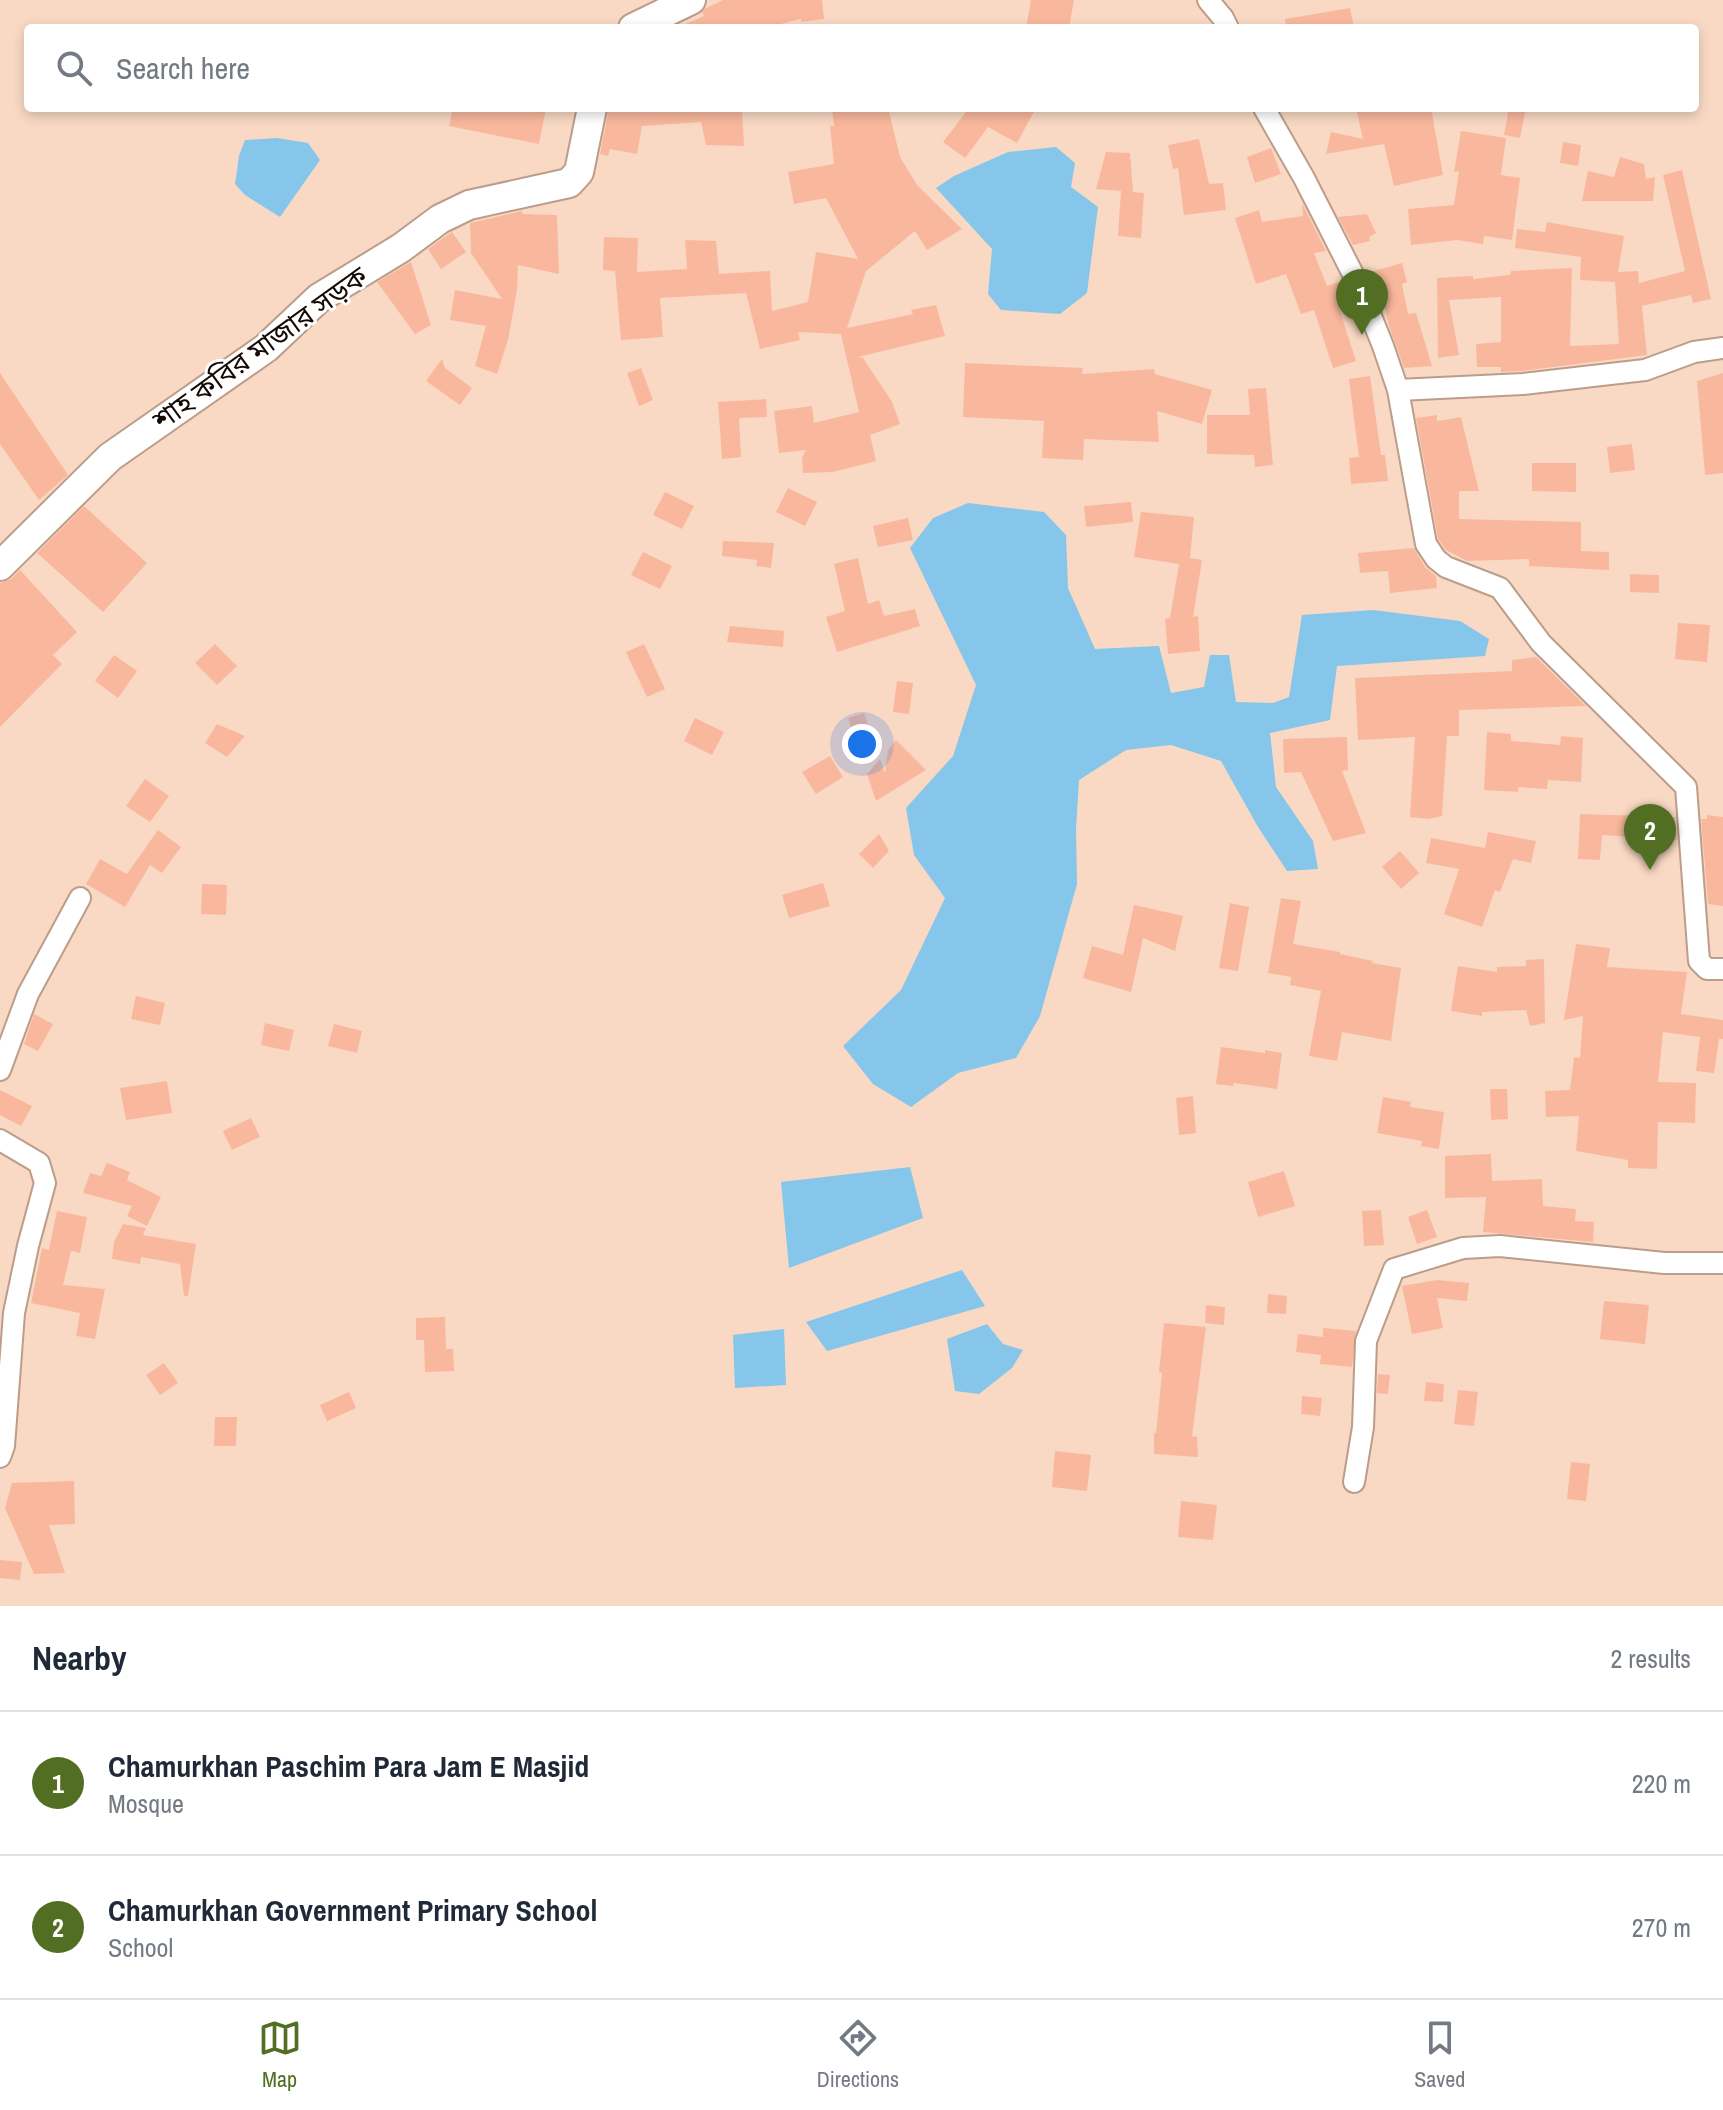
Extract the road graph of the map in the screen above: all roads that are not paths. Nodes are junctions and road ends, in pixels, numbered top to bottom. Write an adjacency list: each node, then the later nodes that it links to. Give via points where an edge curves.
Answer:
1 (691, 0): 3 (street)
2 (1208, 0): 4 (street)
3 (641, 24)
4 (1225, 24)
5 (591, 112): 9 (street, শাহ কবির মাজার সড়ক, via 579,172 569,183 469,205 319,298 266,348 110,457)
6 (1266, 112): 8 (street, via 1358,284)
7 (1723, 348): 8 (street, via 1694,352 1645,370 1523,384)
8 (1398, 390): 11 (street, via 1426,544 1436,559 1500,588 1541,643 1686,787 1699,961 1707,969)
9 (0, 566)
10 (80, 898): 12 (street, via 28,994)
11 (1723, 969)
12 (0, 1070)
13 (0, 1140): 15 (street, via 39,1163 45,1183 14,1313)
14 (1723, 1263): 16 (street, via 1664,1263 1500,1246 1463,1248 1394,1269 1366,1341 1363,1427)
15 (0, 1457)
16 (1354, 1482)

